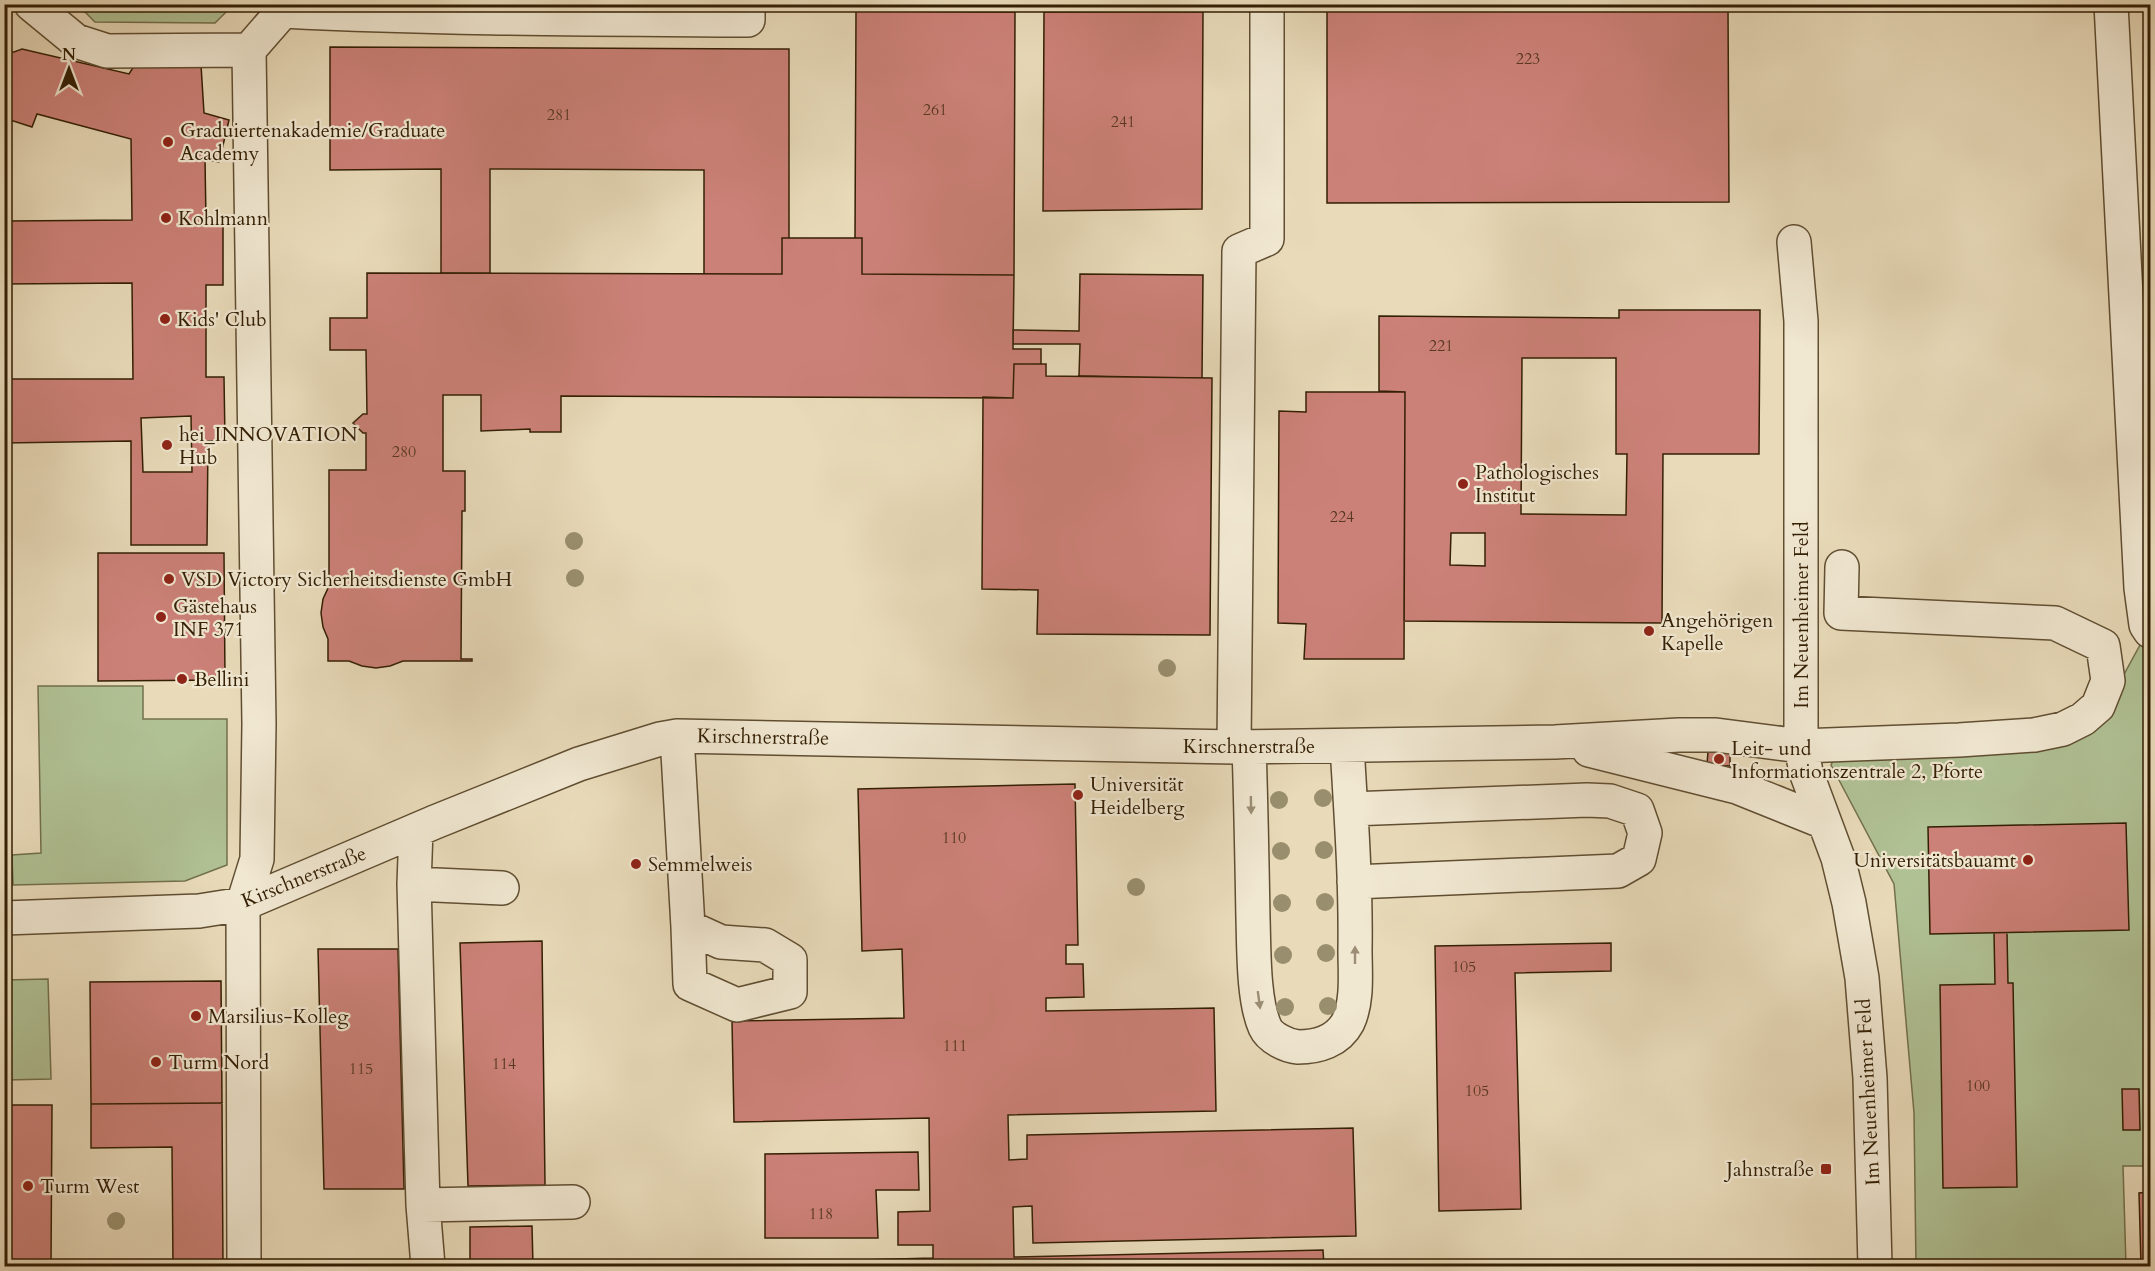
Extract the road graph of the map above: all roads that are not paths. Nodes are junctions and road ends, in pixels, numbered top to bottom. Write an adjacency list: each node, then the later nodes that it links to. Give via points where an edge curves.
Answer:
1 (31, 4): 6 (street, via 76,41 107,51)
2 (748, 4): 5 (street, via 748,20 373,16)
3 (1267, 4): 15 (street, via 1267,239 1239,251)
4 (2111, 4): 9 (street, via 2141,588 2146,625)
5 (284, 8): 6 (street)
6 (249, 50): 24 (street, via 259,723 257,859)
7 (1794, 242): 14 (street, Im Neuenheimer Feld, via 1801,321)
8 (1842, 567): 14 (street, Kirschnerstraße, via 1841,613 2055,622 2103,646 2108,681 2098,706 2084,719 2063,729 1959,740)
9 (2151, 631)
10 (1684, 735): 12 (street, Kirschnerstraße); 14 (street, Kirschnerstraße); 16 (street)
11 (677, 736): 15 (street, Kirschnerstraße); 20 (street, Kirschnerstraße, via 579,764); 26 (street)
12 (1555, 741): 13 (street, Kirschnerstraße); 16 (street, Kirschnerstraße); 17 (street, via 1658,786 1737,807)
13 (1347, 746): 15 (street, Kirschnerstraße); 18 (street)
14 (1801, 746): 19 (street, Im Neuenheimer Feld)
15 (1241, 747): 21 (street, one-way to 21, via 1259,1006 1265,1029 1291,1046 1323,1045 1347,1022 1353,1003 1355,970)
16 (1681, 773): 17 (street, Kirschnerstraße, via 1737,787)
17 (1777, 805): 19 (street, Kirschnerstraße)
18 (1351, 809): 21 (street); 21 (street, via 1610,801 1637,810 1645,833 1639,859 1618,871)
19 (1824, 822): 31 (street, Im Neuenheimer Feld, via 1838,858 1862,978 1870,1078)
20 (416, 830): 22 (street); 24 (street, Kirschnerstraße)
21 (1354, 882)
22 (414, 884): 23 (street); 28 (street)
23 (502, 888)
24 (243, 904): 25 (street, Kirschnerstraße, via 200,911); 29 (street)
25 (4, 918)
26 (688, 927)
27 (573, 1202): 28 (street)
28 (423, 1205): 30 (street)
29 (244, 1266)
30 (428, 1266)
31 (1875, 1266)

